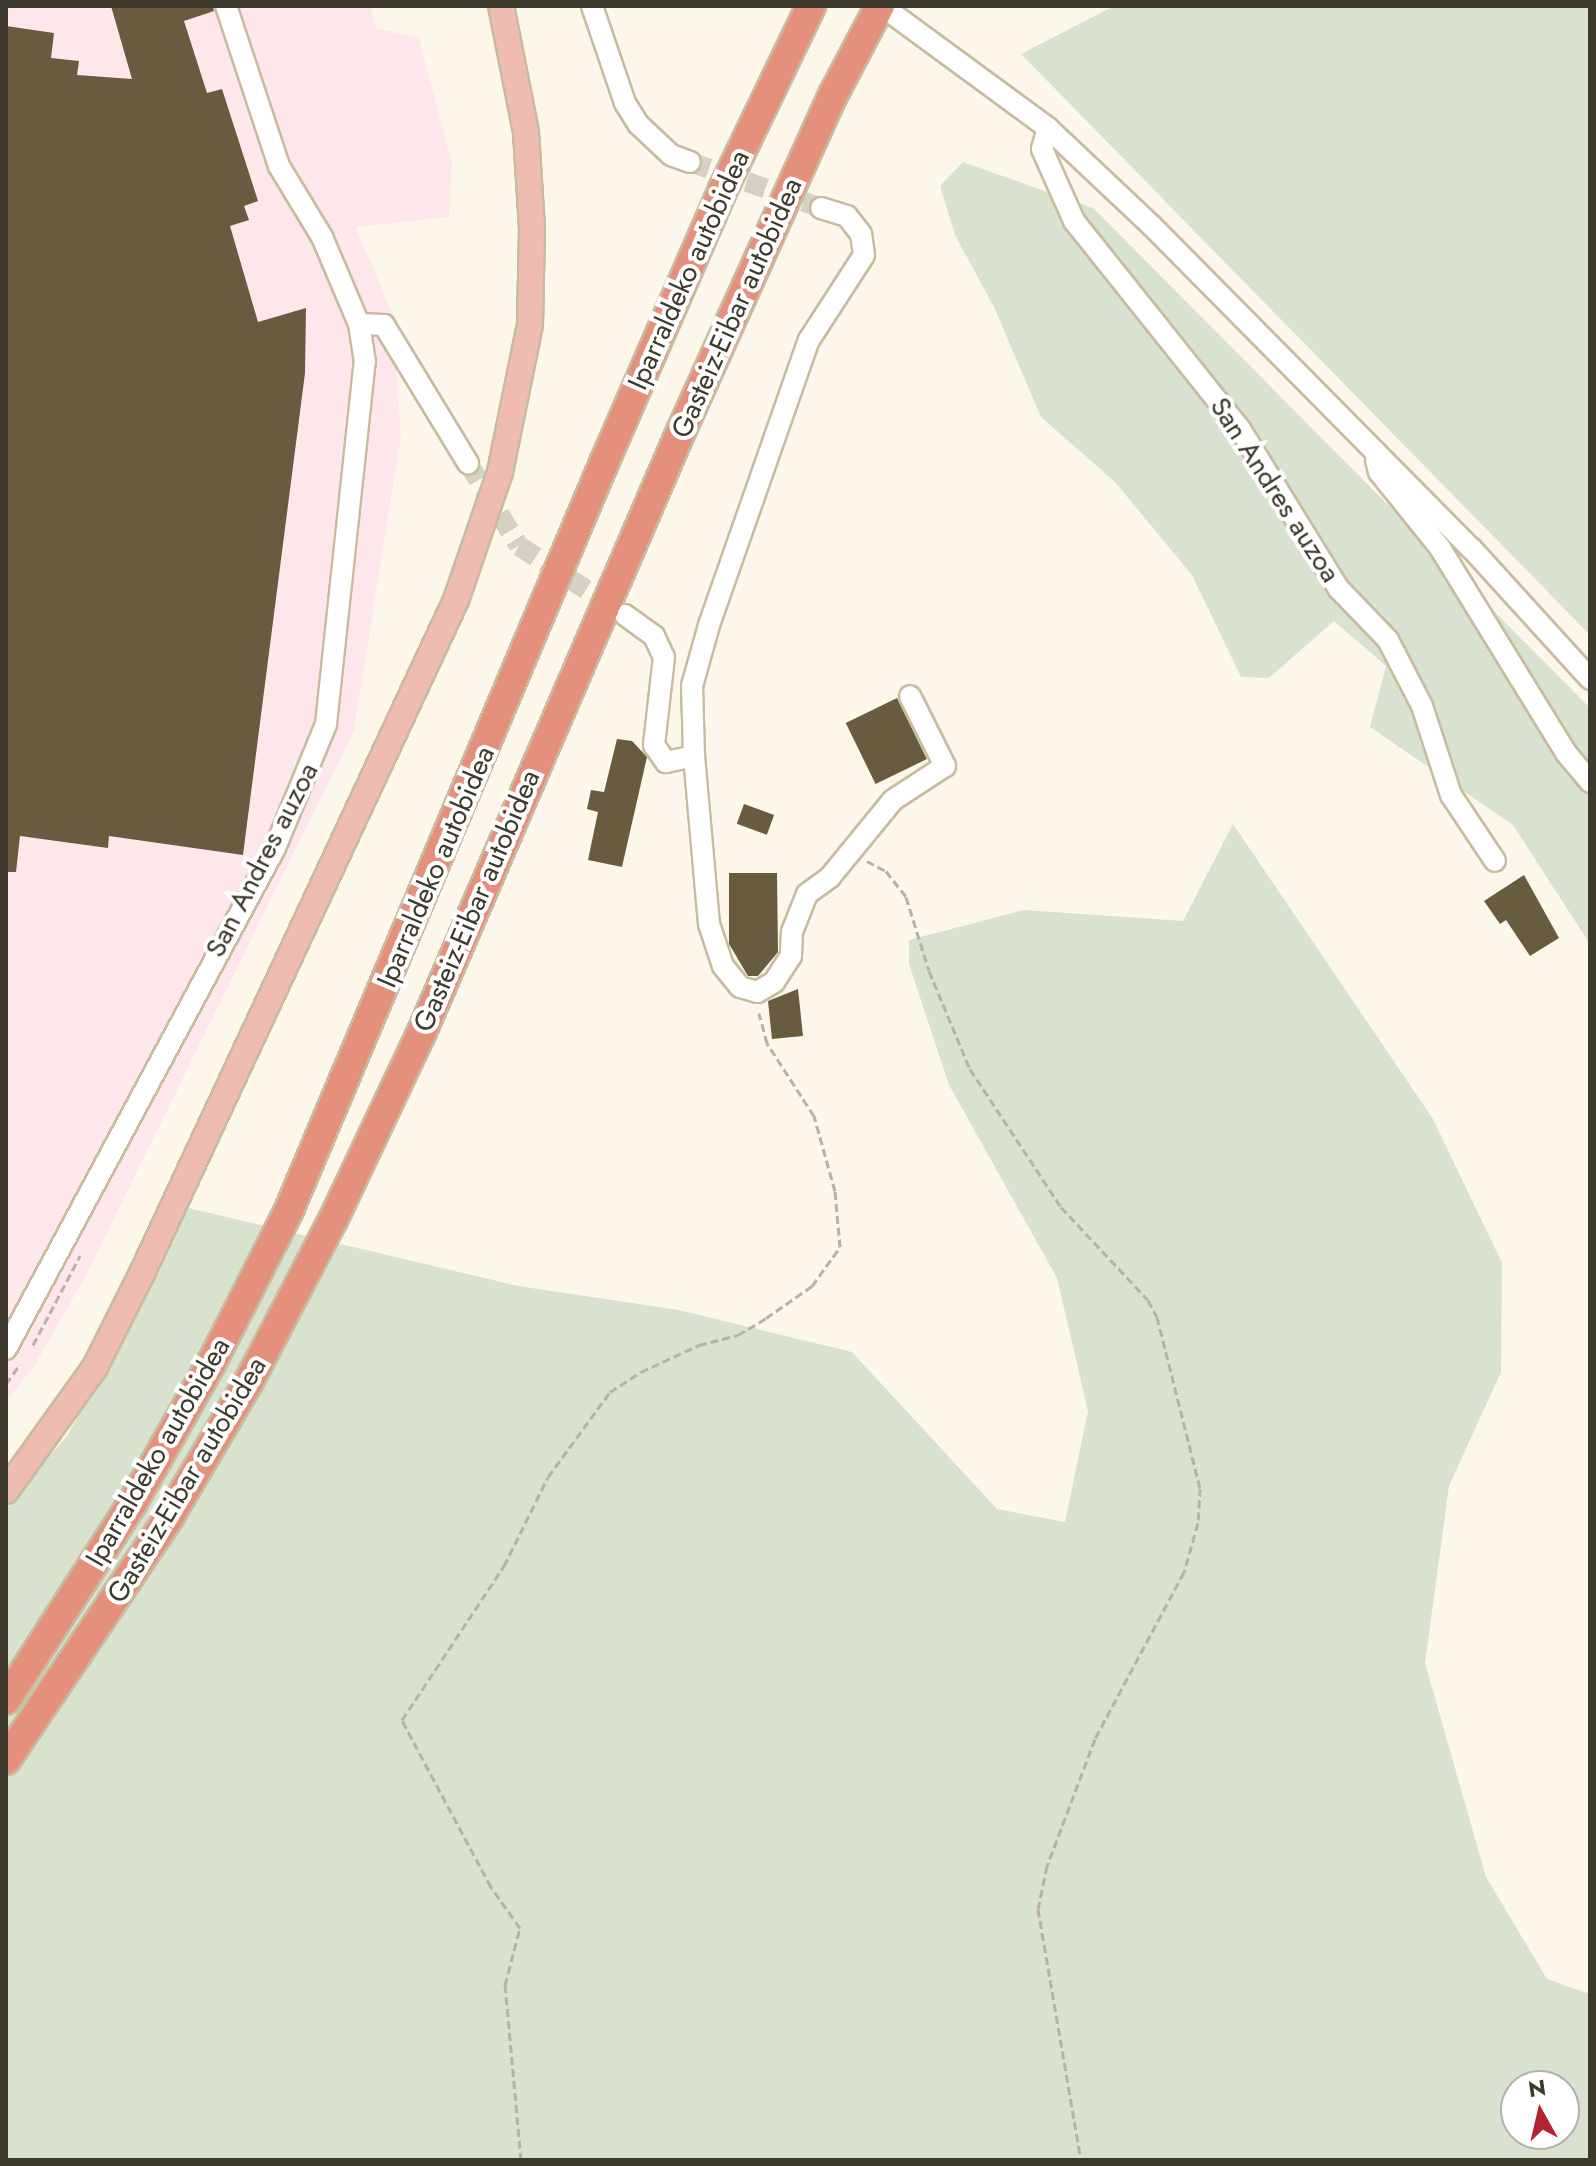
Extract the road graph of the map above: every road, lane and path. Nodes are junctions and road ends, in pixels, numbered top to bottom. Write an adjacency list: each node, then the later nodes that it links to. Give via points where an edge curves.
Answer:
1 (226, 6): 9 (street, San Andres auzoa, via 279,166 322,237)
2 (501, 6): 21 (main road, via 526,132 532,228 530,324 500,472 456,600 143,1271 95,1367)
3 (592, 6): 7 (street, via 625,103 638,124 662,148)
4 (811, 6): 22 (highway, Iparraldeko autobidea, via 642,376 289,1210 132,1504)
5 (881, 6): 6 (street); 23 (highway, Gasteiz-Eibar autobidea, via 833,95 684,424 421,1034 333,1220 248,1383 169,1517)
6 (1048, 128): 10 (street); 18 (street, San Andres auzoa, via 1042,149 1074,221 1240,429 1339,589 1388,640 1422,706 1451,795)
7 (690, 162)
8 (821, 208): 15 (street, via 847,216 861,234 864,255 809,340 709,625 692,686)
9 (359, 324): 11 (street, via 384,325); 20 (street, San Andres auzoa, via 365,362 326,724 275,848)
10 (1373, 448): 13 (street); 16 (street, via 1379,472 1440,548 1566,753)
11 (468, 463)
12 (625, 615): 15 (street, via 654,636 664,657 654,745 666,762)
13 (1590, 679)
14 (910, 696): 17 (street, via 945,766 893,800)
15 (694, 756): 19 (street, via 705,895 715,946 740,987)
16 (1590, 782)
17 (850, 853): 19 (street, via 807,894 792,932 791,956 774,982); 25 (path, via 886,871 906,897 929,971 970,1069 1061,1207 1148,1300 1157,1317 1200,1488 1198,1523 1184,1572 1095,1739 1047,1866 1038,1909)
18 (1495, 861)
19 (757, 992): 24 (path, via 767,1043 814,1116 827,1154 842,1225 840,1247 812,1286 766,1318 738,1335 699,1345 641,1372 610,1392 548,1477 504,1566 402,1720 491,1887 520,1928 505,1985)
20 (6, 1349)
21 (6, 1491)
22 (6, 1700)
23 (6, 1760)
24 (521, 2160)
25 (1081, 2160)

